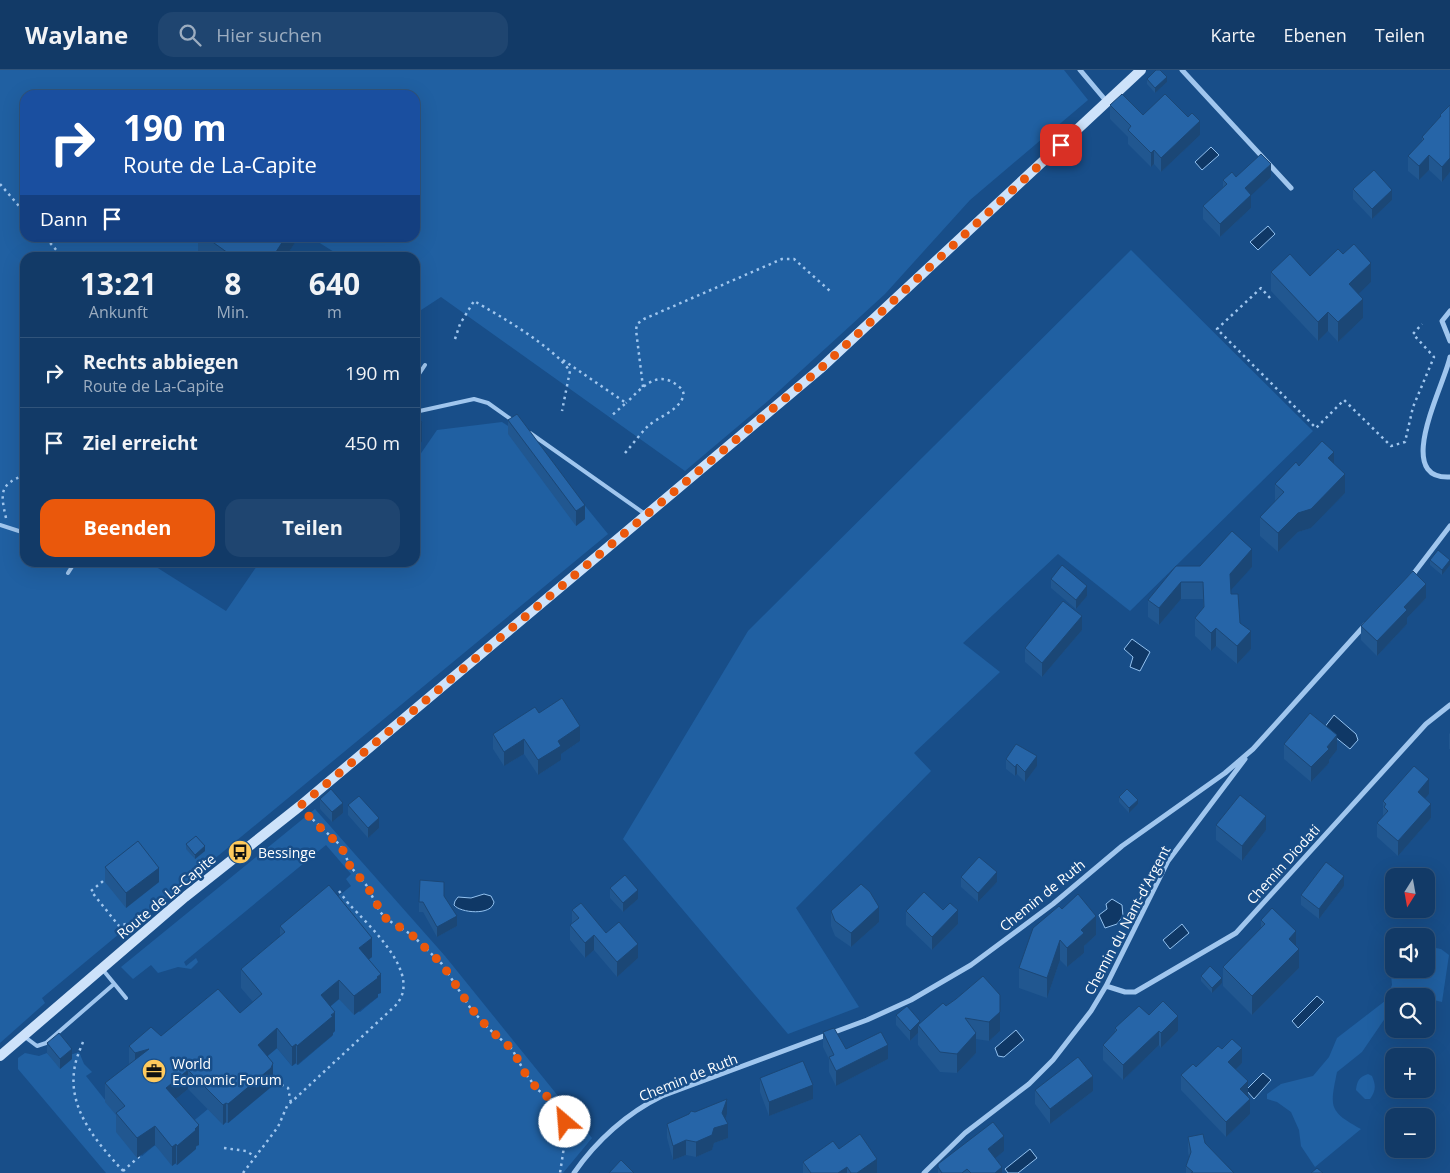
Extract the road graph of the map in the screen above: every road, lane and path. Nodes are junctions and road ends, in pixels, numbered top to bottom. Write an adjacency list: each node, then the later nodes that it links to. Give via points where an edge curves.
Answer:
1 (1080, 70): 4 (street)
2 (1141, 70): 4 (street, Route de La-Capite)
3 (1182, 70): 6 (street)
4 (1108, 103): 30 (street, Route de La-Capite, via 820,369)
5 (0, 184): 7 (path)
6 (1292, 188)
7 (20, 207)
8 (49, 242): 9 (path)
9 (58, 252)
10 (830, 291): 20 (path, via 794,259 782,259 644,319 636,330)
11 (1270, 298): 13 (path, via 1261,288 1217,329 1316,428 1344,400 1391,446 1405,442 1413,407 1434,357 1413,334)
12 (1450, 311): 15 (street, via 1442,321)
13 (1422, 324)
14 (455, 339): 17 (path, via 474,301)
15 (1450, 341)
16 (1450, 357): 29 (street, via 1424,437 1422,456 1425,466 1432,472)
17 (560, 358): 21 (path); 23 (path, via 571,376)
18 (425, 365): 19 (lane)
19 (420, 372)
20 (643, 387): 21 (path); 27 (path, via 658,378 674,382 682,388 683,399 649,425)
21 (626, 403): 24 (path)
22 (420, 411): 25 (lane, via 474,399 488,403)
23 (562, 411)
24 (610, 417)
25 (519, 425)
26 (527, 430): 30 (lane)
27 (625, 453)
28 (20, 477): 32 (path, via 9,481 2,489 1,499)
29 (1450, 478)
30 (646, 516): 41 (street, Route de La-Capite)
31 (0, 526): 32 (lane)
32 (8, 526): 34 (lane)
33 (1450, 526): 37 (street)
34 (20, 531)
35 (72, 567): 36 (lane)
36 (68, 573)
37 (1405, 582)
38 (1368, 622): 40 (street, Chemin de Ruth)
39 (1450, 705): 49 (street, Chemin Diodati, via 1426,724 1236,933 1135,992)
40 (1253, 749): 49 (street, Chemin du Nant-d'Argent, via 1168,861); 64 (street, Chemin de Ruth, via 1201,792 1122,846 1053,904 970,965 911,1000 867,1020 640,1107 591,1151)
41 (300, 806): 47 (street, Route de La-Capite); 63 (path, via 341,846 380,912 434,955 478,1018 512,1049 538,1090 555,1102 563,1116 566,1134)
42 (114, 872): 46 (path, via 91,891)
43 (339, 891): 44 (path)
44 (348, 902): 45 (path); 55 (path, via 396,960 403,977 402,996)
45 (342, 908)
46 (119, 926)
47 (101, 968): 48 (lane); 51 (street, Route de La-Capite)
48 (114, 984): 50 (lane); 51 (lane, via 46,1043 37,1046)
49 (1106, 986): 65 (street, Chemin du Nant-d'Argent, via 1091,1011 1049,1064 1029,1084 965,1133)
50 (126, 998)
51 (23, 1034): 53 (street, Route de La-Capite)
52 (83, 1042): 60 (path, via 74,1075 78,1104 89,1128)
53 (0, 1056)
54 (270, 1072): 55 (path, via 279,1084 288,1088)
55 (291, 1103): 58 (path)
56 (224, 1148): 58 (path, via 246,1150)
57 (141, 1155): 60 (path)
58 (256, 1157): 59 (path)
59 (249, 1166): 61 (path); 62 (path)
60 (124, 1172)
61 (243, 1173)
62 (248, 1173)
63 (560, 1173)
64 (574, 1173)
65 (924, 1173)

